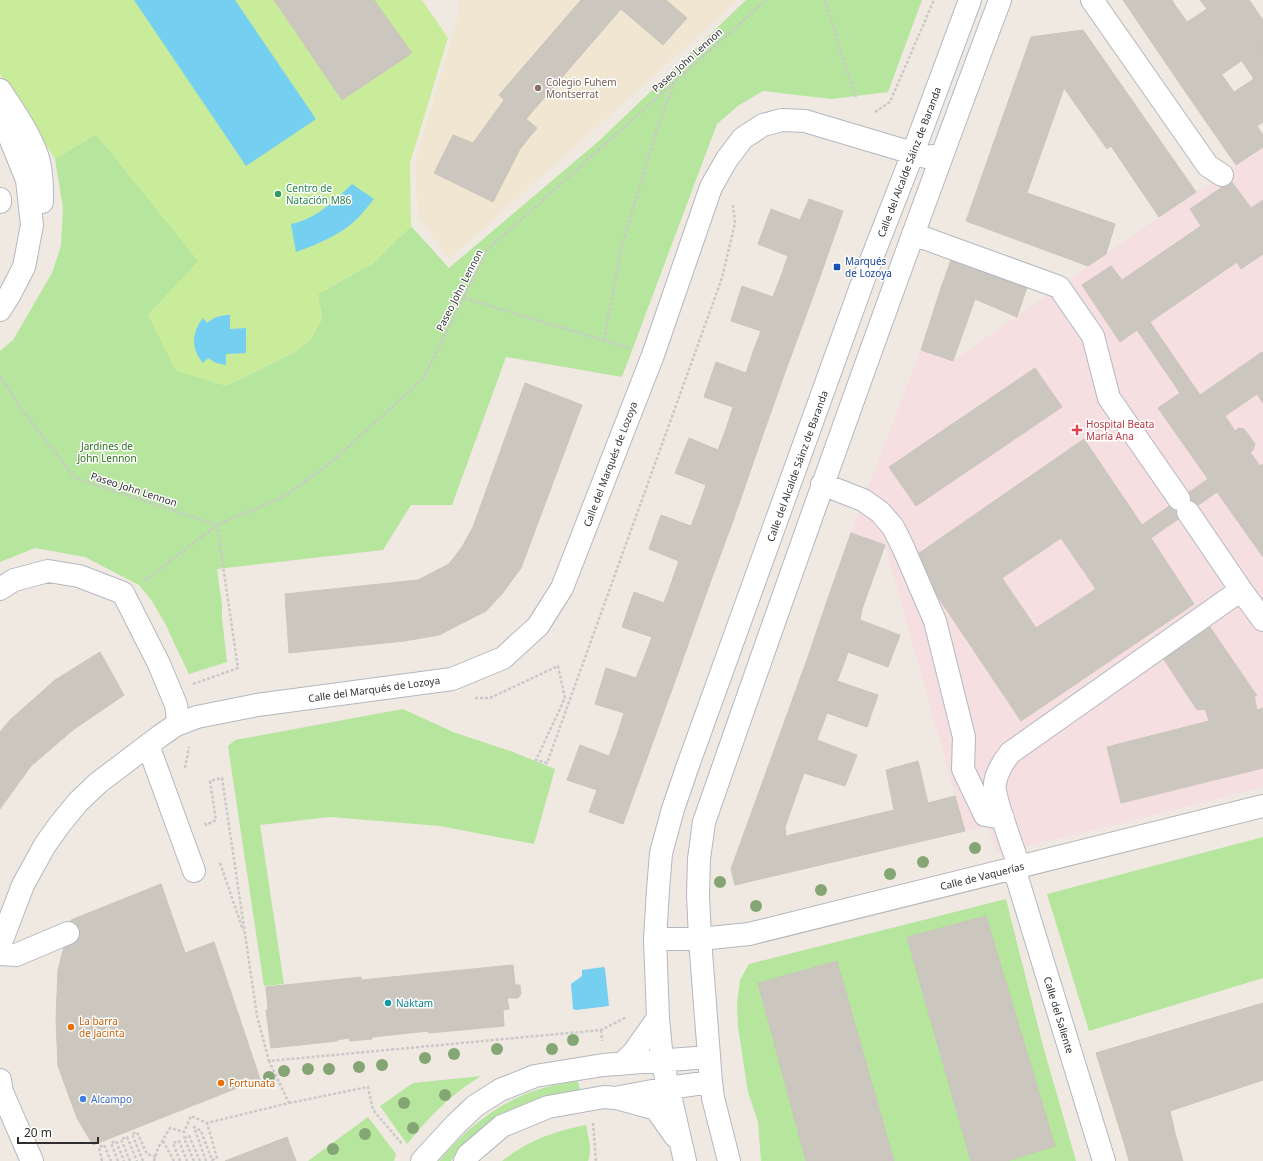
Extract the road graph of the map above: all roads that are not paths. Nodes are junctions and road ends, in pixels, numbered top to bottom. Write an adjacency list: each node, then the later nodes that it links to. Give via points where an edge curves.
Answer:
1 (970, 0): 6 (street, Calle del Alcalde Sáinz de Baranda)
2 (1000, 0): 7 (street)
3 (1092, 0): 8 (street, via 1208,166)
4 (0, 90): 11 (street, via 38,156 42,203)
5 (0, 121): 11 (street, via 8,133 27,180)
6 (913, 153): 7 (street, Calle del Marqués de Lozoya, via 926,157); 18 (street, Calle del Marqués de Lozoya, via 804,121 782,120 763,125 743,138 711,187 652,355 562,588 538,626 503,658 452,679 257,705 197,717); 26 (street, Calle del Alcalde Sáinz de Baranda, via 863,281 673,809 661,853)
7 (941, 155): 12 (street)
8 (1222, 175)
9 (0, 199): 10 (street)
10 (0, 202)
11 (32, 225): 13 (street, via 24,267)
12 (913, 234): 14 (street); 16 (street, via 1059,287 1093,336 1110,398)
13 (0, 310)
14 (822, 484): 21 (street, via 864,500 880,512 893,527 935,621 964,737 963,769 984,815); 25 (street, via 704,822 699,859)
15 (0, 589): 18 (street, via 14,580 48,571 78,576 122,593 159,664 176,705)
16 (1241, 590): 17 (street); 21 (street, Calle del Saliente, via 1010,753 1001,765 994,785)
17 (1263, 620)
18 (176, 726): 19 (street, Calle del Marqués de Lozoya)
19 (148, 745): 23 (street); 27 (street, Calle del Marqués de Lozoya, via 98,784 78,802 60,824 23,885)
20 (1263, 806): 22 (street, Calle de Vaquerías)
21 (1003, 818): 22 (street, Calle del Saliente)
22 (1017, 867): 25 (street, Calle de Vaquerías, via 748,934); 42 (street, Calle del Saliente)
23 (194, 871)
24 (68, 934): 28 (street, via 16,955)
25 (700, 938): 26 (street); 30 (street)
26 (656, 939): 29 (street, Calle del Alcalde Sáinz de Baranda)
27 (0, 945)
28 (0, 954)
29 (659, 1010): 31 (street, Calle del Alcalde Sáinz de Baranda); 32 (street, via 634,1052)
30 (709, 1057): 31 (street); 34 (street)
31 (662, 1060): 32 (street); 35 (street, Calle del Alcalde Sáinz de Baranda)
32 (622, 1064): 39 (street, via 535,1076 500,1090 475,1106)
33 (0, 1080): 38 (street, via 2,1092)
34 (711, 1082): 35 (street); 41 (street)
35 (668, 1088): 36 (street); 37 (street, Calle del Alcalde Sáinz de Baranda)
36 (616, 1098): 37 (street, via 656,1109); 40 (street, via 604,1097 548,1107 508,1123)
37 (683, 1153)
38 (32, 1161)
39 (422, 1161)
40 (464, 1161)
41 (729, 1161)
42 (1104, 1161)

